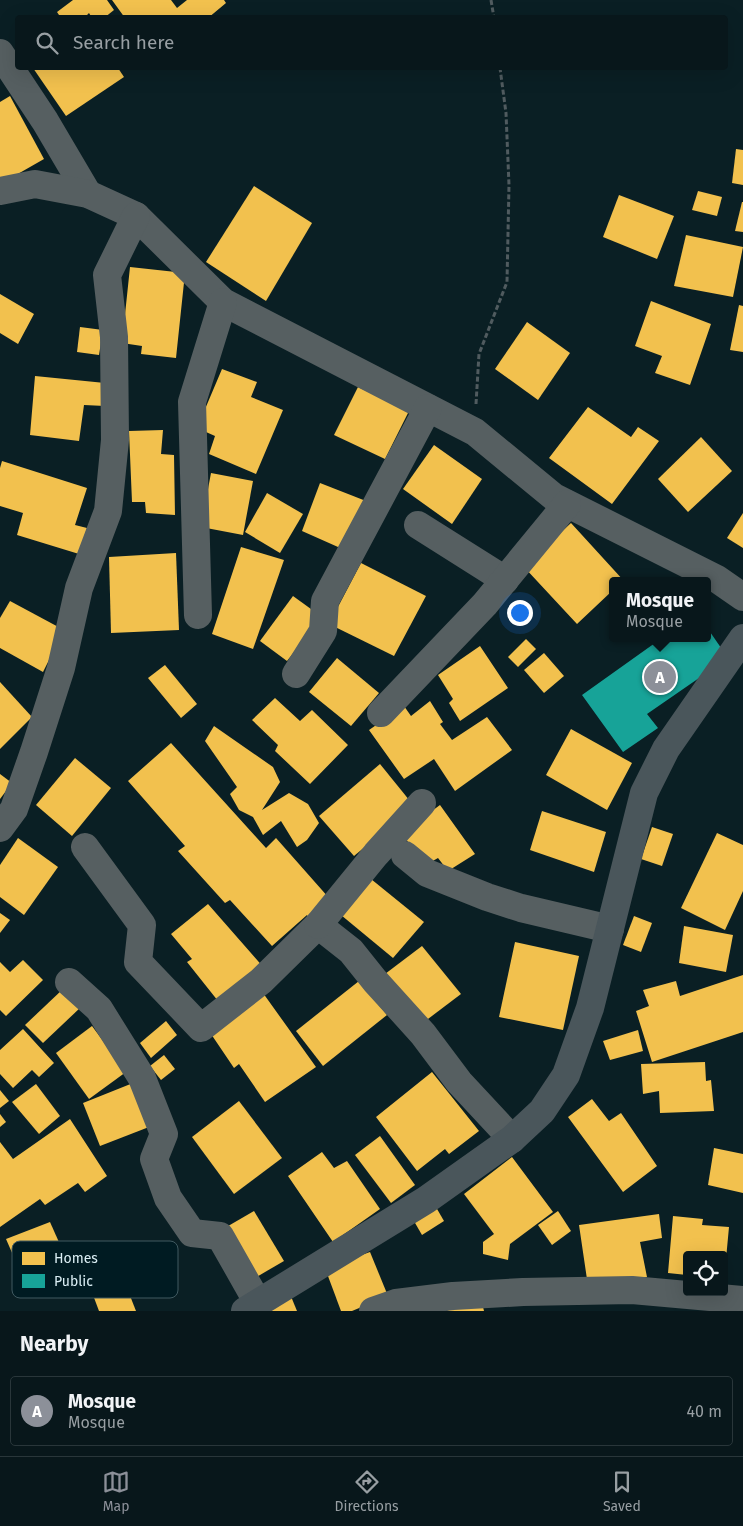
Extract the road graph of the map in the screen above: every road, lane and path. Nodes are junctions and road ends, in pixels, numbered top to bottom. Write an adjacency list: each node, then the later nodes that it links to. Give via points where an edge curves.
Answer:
1 (491, 0): 2 (path)
2 (494, 15)
3 (0, 53): 6 (street)
4 (500, 70): 10 (path, via 509,185 507,282 479,354)
5 (0, 191): 6 (street, via 35,184)
6 (88, 194): 7 (street)
7 (136, 216): 8 (street); 20 (street, via 107,275 114,337 115,440 108,511 79,588 61,668 28,768 14,809)
8 (223, 302): 9 (street); 15 (street, via 192,402)
9 (428, 408): 10 (street); 17 (street, via 325,601 323,631)
10 (475, 432): 11 (street)
11 (567, 504): 13 (street); 14 (street, via 717,579)
12 (418, 526): 13 (street)
13 (505, 580): 18 (street)
14 (743, 597)
15 (198, 615)
16 (743, 638): 24 (street, via 666,749 644,794)
17 (296, 674)
18 (381, 712)
19 (422, 803): 23 (street)
20 (0, 828)
21 (86, 847): 23 (street, via 142,925 138,962 202,1028 261,981)
22 (405, 855): 24 (street, via 428,874 487,896 521,908)
23 (318, 925): 26 (street, via 351,951)
24 (610, 930): 26 (street, via 590,1008 566,1075 542,1111)
25 (69, 982): 29 (street, via 98,1009 142,1078 164,1134 154,1159 168,1198 192,1233 220,1236)
26 (512, 1139): 29 (street, via 426,1200)
27 (743, 1300): 28 (street)
28 (650, 1301): 30 (street, via 632,1290 533,1292 453,1296 396,1303)
29 (252, 1307)
30 (373, 1311)

